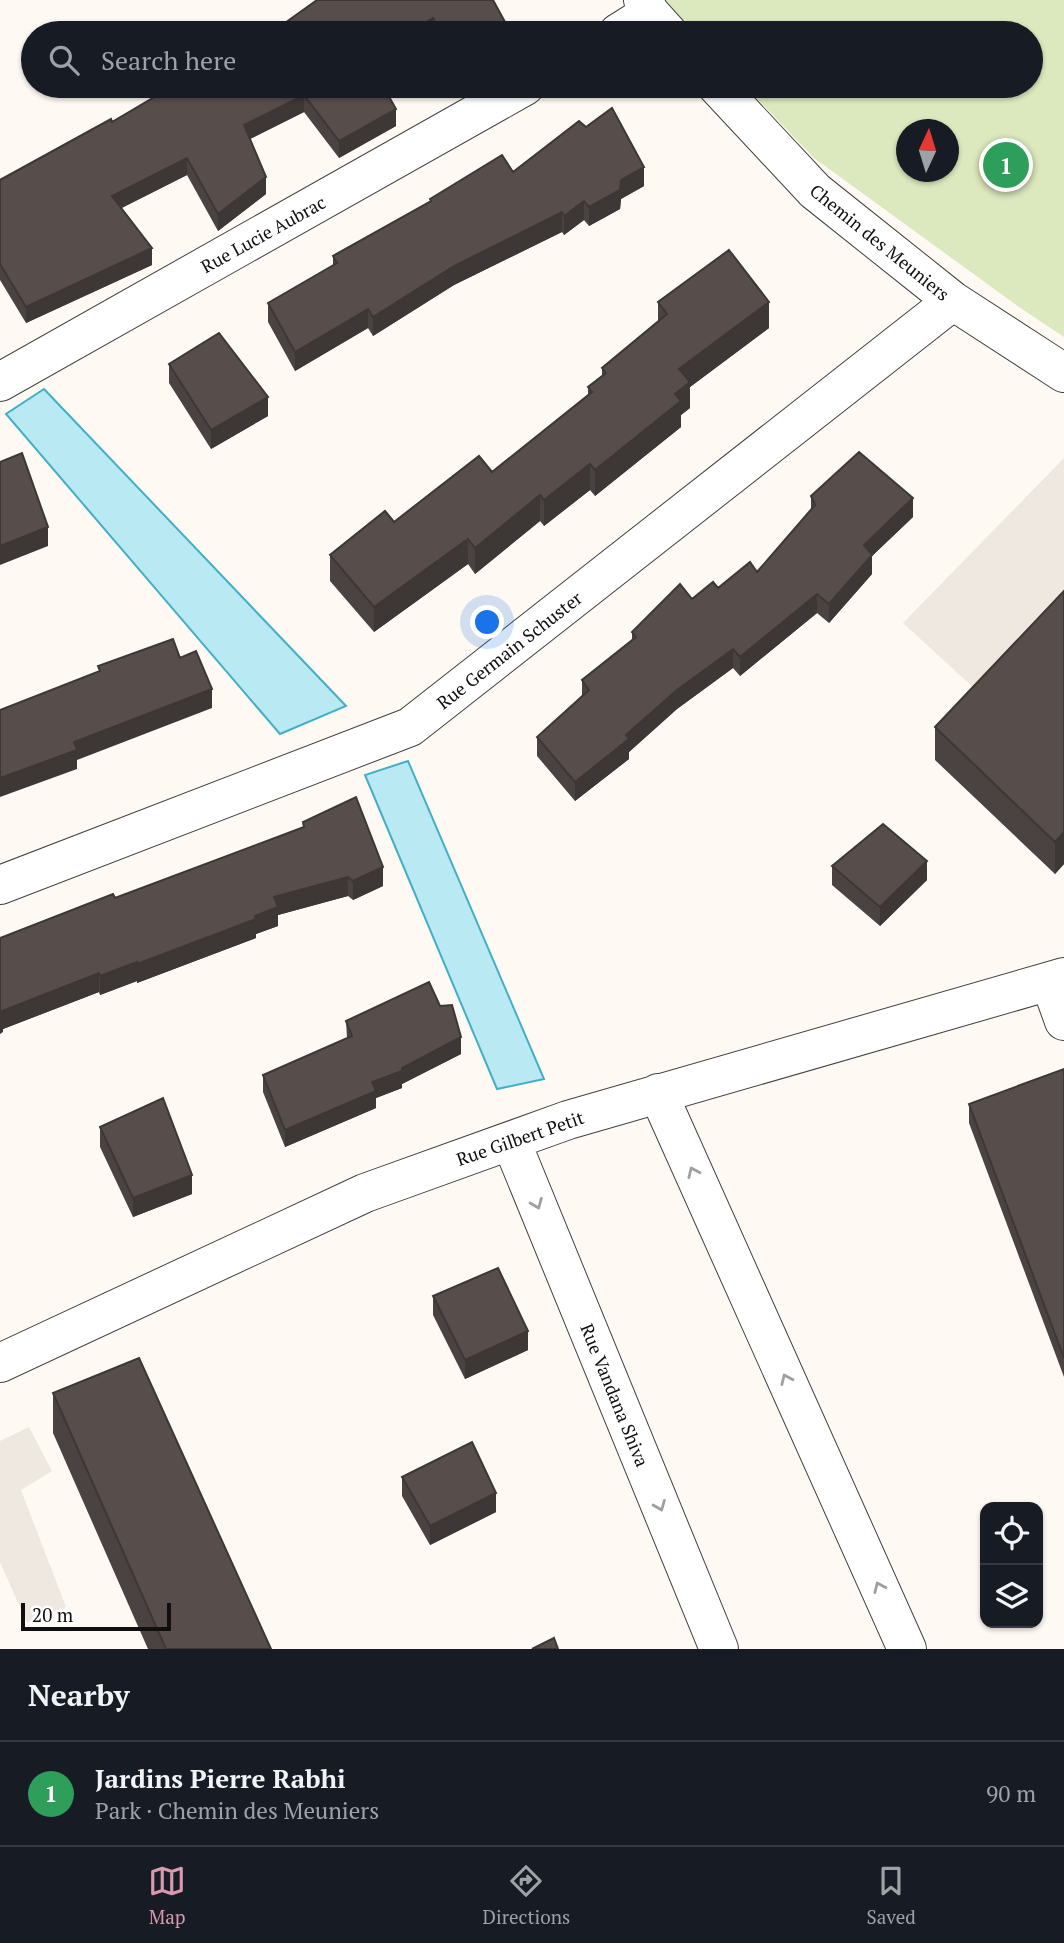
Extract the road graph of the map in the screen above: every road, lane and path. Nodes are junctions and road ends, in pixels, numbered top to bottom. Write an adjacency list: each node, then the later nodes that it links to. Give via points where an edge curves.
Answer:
1 (504, 98): 5 (street, Rue Lucie Aubrac)
2 (728, 98): 3 (street, Chemin des Meuniers, via 815,191)
3 (953, 301): 4 (street, Chemin des Meuniers); 6 (street, Rue Germain Schuster, via 410,727)
4 (1064, 373)
5 (0, 382)
6 (0, 885)
7 (1057, 980): 8 (street); 9 (street, Rue Gilbert Petit)
8 (1064, 1021)
9 (658, 1093): 10 (street, Rue Gilbert Petit); 13 (street, one-way to 9)
10 (511, 1141): 11 (street, Rue Gilbert Petit, via 365,1193); 12 (street, Rue Vandana Shiva, one-way to 12)
11 (0, 1363)
12 (719, 1649)
13 (907, 1649)

